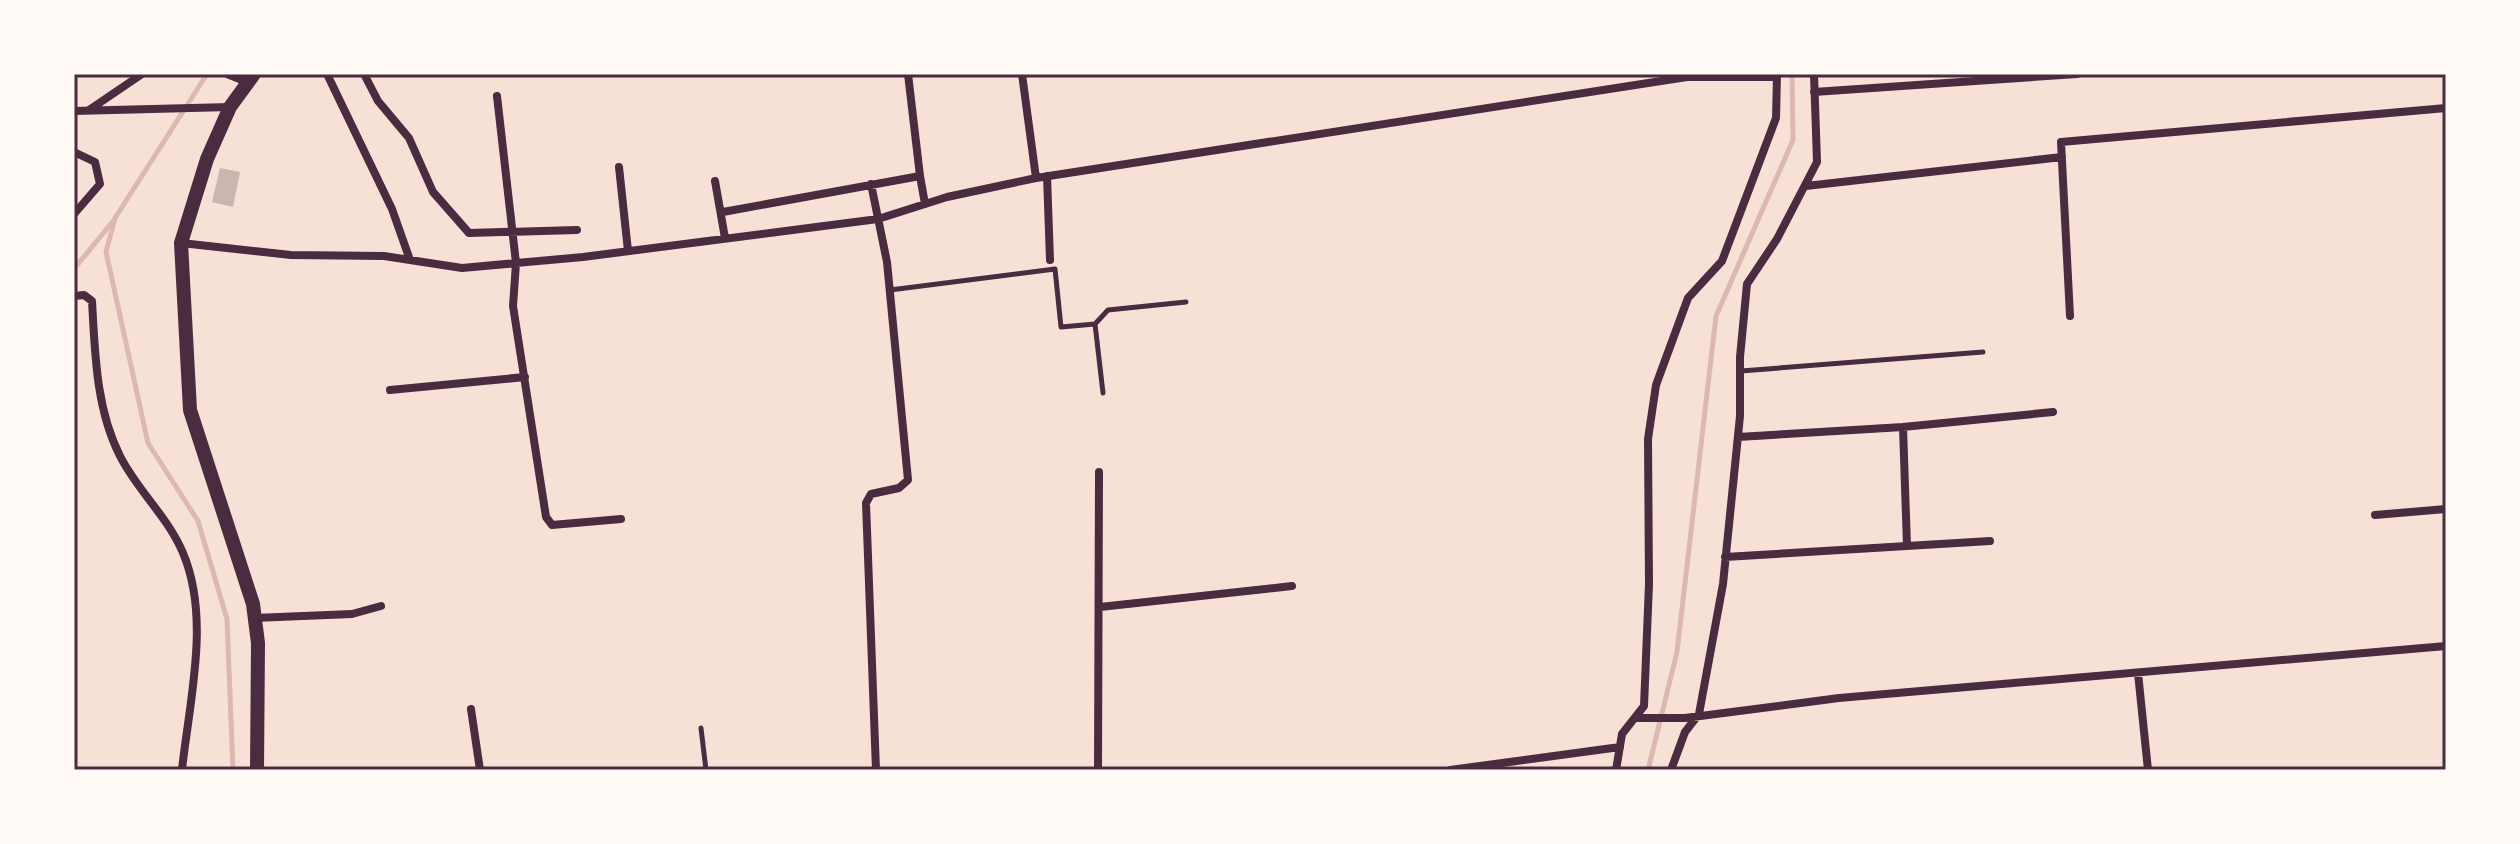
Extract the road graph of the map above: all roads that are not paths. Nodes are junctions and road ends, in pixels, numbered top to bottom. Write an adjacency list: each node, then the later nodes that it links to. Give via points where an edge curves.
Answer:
1 (142, 74): 14 (street)
2 (327, 74): 34 (street, via 392,209)
3 (364, 74): 30 (street, via 378,101 409,138 433,192 469,233)
4 (908, 74): 19 (street)
5 (1022, 74): 21 (street)
6 (1814, 74): 10 (street)
7 (2077, 74): 10 (street)
8 (1777, 76): 20 (street, via 1687,77); 65 (street, via 1776,118 1722,261 1688,298 1656,385 1648,439 1644,706)
9 (241, 77): 12 (street)
10 (1814, 92): 24 (street, via 1817,162)
11 (497, 96): 30 (street)
12 (230, 107): 14 (street); 32 (street, via 207,159)
13 (2446, 108): 17 (street, via 2061,142)
14 (89, 110): 15 (street)
15 (74, 111)
16 (74, 152): 27 (street, via 95,162 100,184)
17 (2062, 157): 24 (street); 40 (street)
18 (619, 167): 33 (street)
19 (920, 176): 23 (street); 25 (street)
20 (1047, 176): 21 (street); 35 (street)
21 (1036, 178): 25 (street)
22 (715, 181): 26 (street)
23 (871, 184): 26 (street); 28 (street)
24 (1806, 186): 43 (street, via 1747,284)
25 (925, 204): 28 (street)
26 (723, 212): 31 (street)
27 (74, 214)
28 (878, 219): 31 (street); 37 (street)
29 (577, 230): 30 (street)
30 (512, 231): 36 (street)
31 (725, 238): 33 (street)
32 (181, 243): 34 (street); 60 (street, via 190,410 243,567)
33 (628, 251): 36 (street)
34 (410, 260): 36 (street, via 462,268)
35 (1050, 260)
36 (516, 263): 44 (street, via 513,306)
37 (890, 290): 41 (lane, via 1052,268 1057,270 1061,327); 72 (street, via 908,480 899,488 871,494 866,503)
38 (74, 296): 68 (street, via 92,301 103,412 120,457 183,553 192,587 197,624)
39 (1186, 302): 41 (lane, via 1108,310)
40 (2070, 316)
41 (1095, 324): 46 (lane)
42 (1983, 352): 43 (lane)
43 (1740, 371): 49 (street)
44 (525, 377): 45 (street); 53 (street, via 548,521 552,525)
45 (390, 390)
46 (1103, 393)
47 (2053, 412): 48 (street)
48 (1903, 427): 49 (street); 55 (street)
49 (1738, 437): 56 (street)
50 (1099, 472): 59 (street)
51 (2446, 509): 52 (street)
52 (2375, 515)
53 (621, 519)
54 (1990, 541): 55 (street)
55 (1907, 546): 56 (street)
56 (1725, 557): 64 (street)
57 (1292, 586): 59 (street)
58 (381, 606): 60 (street, via 352,614)
59 (1100, 607): 73 (street)
60 (254, 618): 69 (street)
61 (2446, 646): 62 (street)
62 (2138, 673): 64 (street); 77 (street)
63 (471, 709): 70 (street)
64 (1699, 714): 65 (street); 76 (street, via 1685,732)
65 (1635, 718): 67 (street, via 1622,734)
66 (701, 728): 71 (lane)
67 (1620, 747): 74 (street); 75 (street)
68 (182, 770)
69 (257, 770)
70 (480, 770)
71 (706, 770)
72 (876, 770)
73 (1098, 770)
74 (1450, 770)
75 (1616, 770)
76 (1671, 770)
77 (2148, 770)

